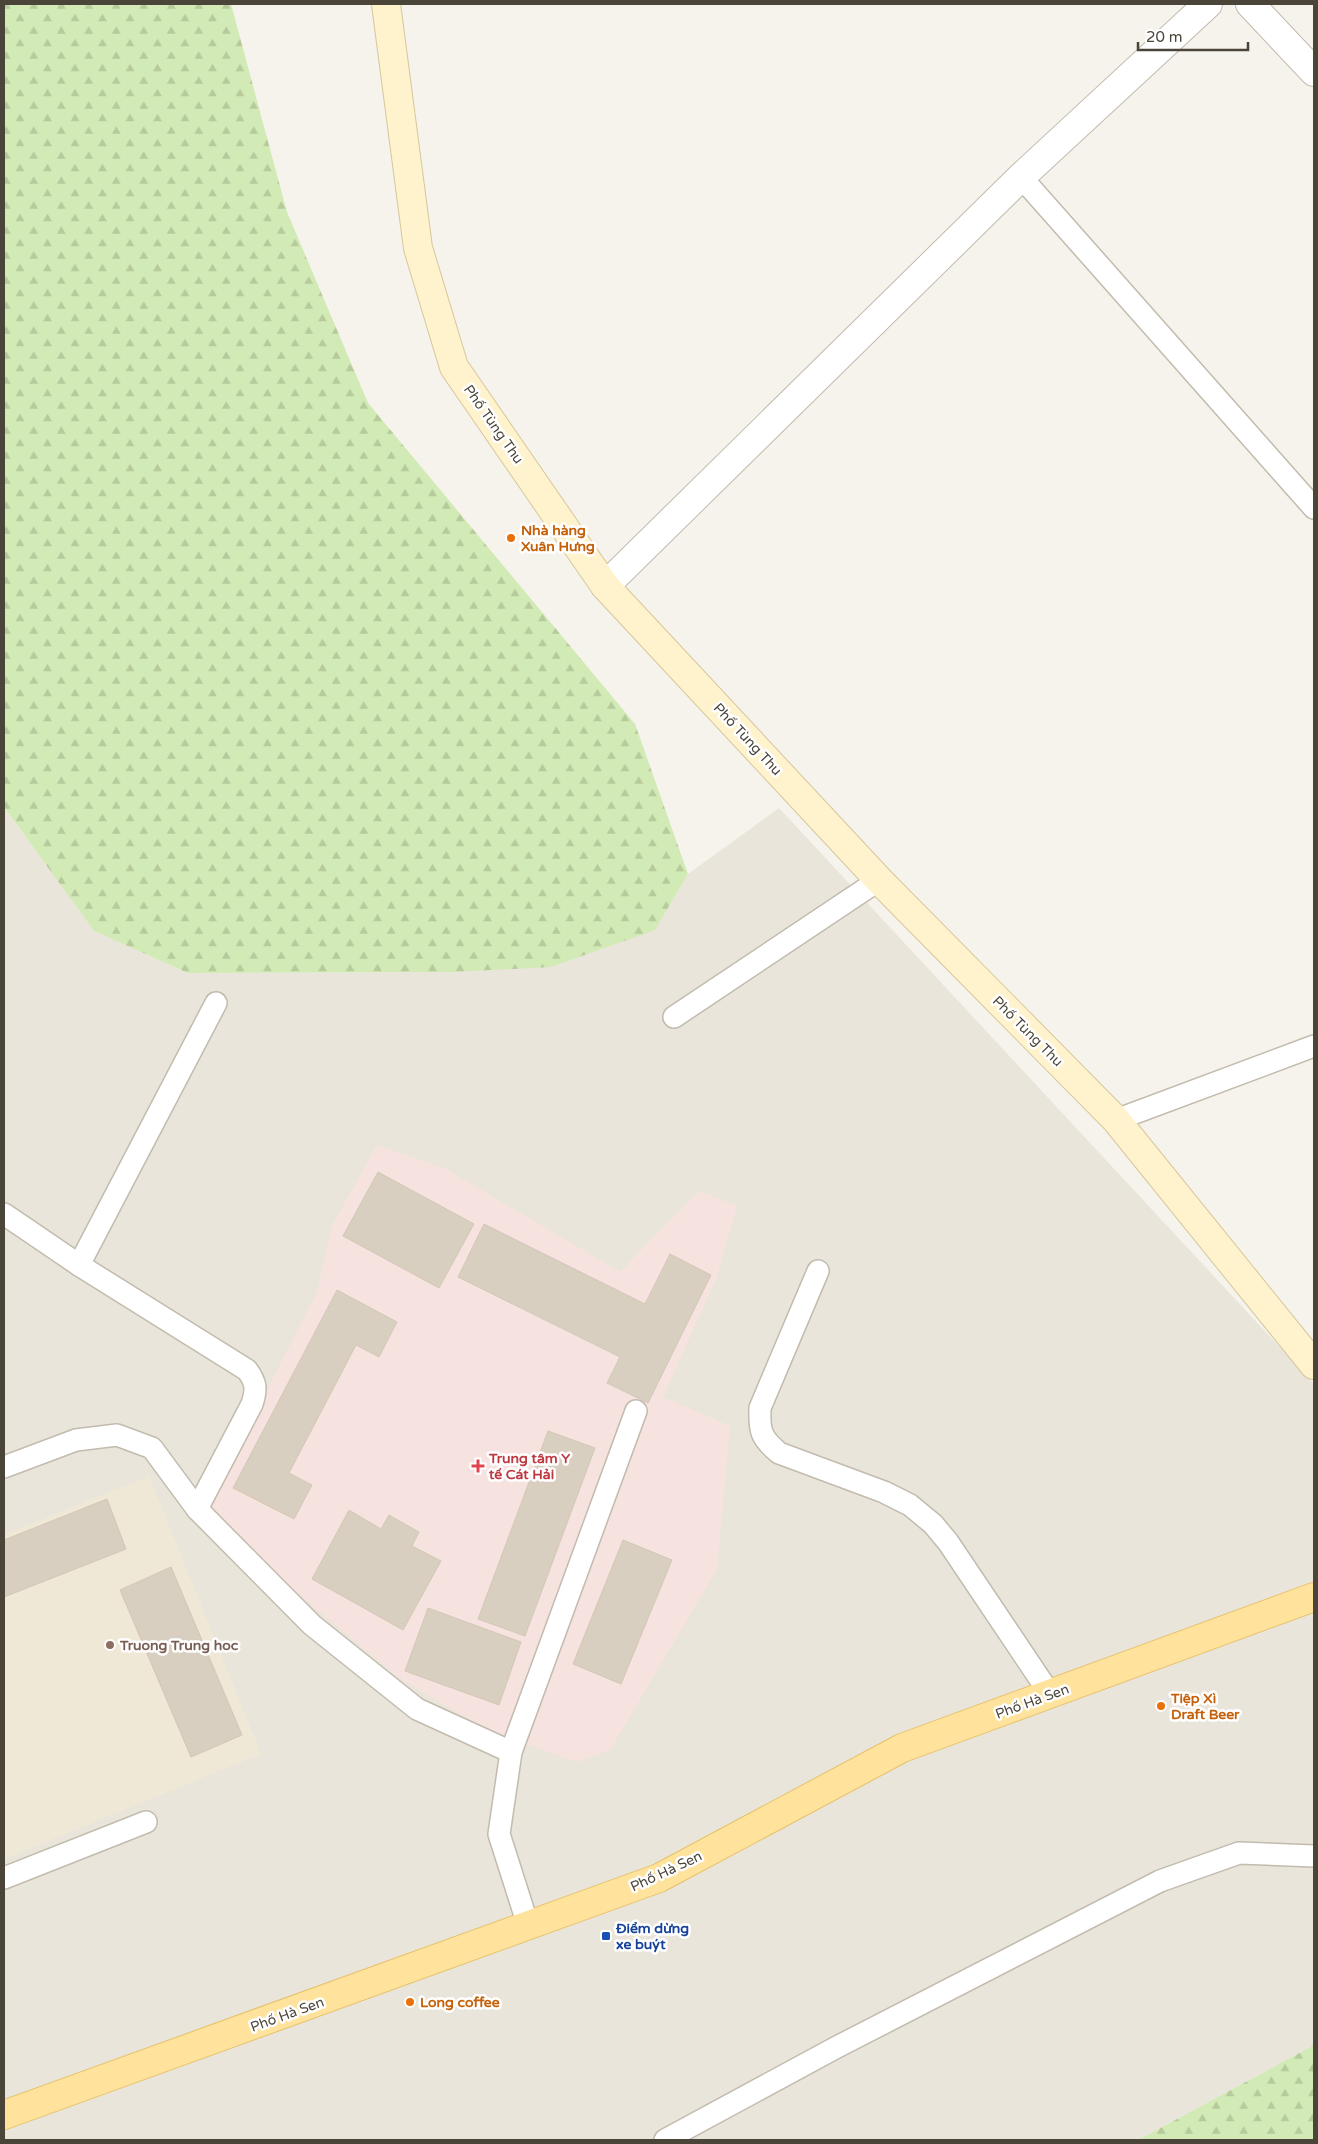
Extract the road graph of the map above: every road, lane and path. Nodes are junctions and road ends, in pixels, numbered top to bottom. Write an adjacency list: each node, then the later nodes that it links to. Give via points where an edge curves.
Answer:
1 (386, 4): 7 (main road, Phố Tùng Thu, via 418,248 454,366)
2 (1208, 4): 5 (street)
3 (1250, 4): 4 (street)
4 (1314, 72)
5 (1021, 177): 6 (lane); 7 (street)
6 (1314, 508)
7 (605, 586): 8 (main road, Phố Tùng Thu)
8 (879, 880): 10 (lane); 12 (main road, Phố Tùng Thu)
9 (216, 1003): 14 (lane)
10 (674, 1017)
11 (1314, 1046): 12 (lane)
12 (1116, 1120): 16 (main road, Phố Tùng Thu)
13 (4, 1214): 14 (lane)
14 (79, 1265): 19 (lane, via 247,1370 254,1380 256,1391 252,1404)
15 (818, 1271): 21 (lane, via 760,1408 759,1426 766,1442 779,1453 884,1492 910,1505 933,1524)
16 (1314, 1365)
17 (636, 1411): 22 (lane)
18 (4, 1467): 19 (lane, via 76,1440 117,1435 152,1448)
19 (197, 1509): 22 (lane, via 312,1625 417,1709)
20 (1314, 1597): 21 (main road, Phố Hà Sen)
21 (1050, 1694): 26 (main road, Phố Hà Sen, via 902,1748 658,1878)
22 (511, 1752): 26 (lane, via 499,1834)
23 (146, 1822): 25 (lane)
24 (1314, 1856): 28 (lane, via 1239,1853 1160,1881)
25 (4, 1878)
26 (528, 1925): 27 (main road, Phố Hà Sen)
27 (4, 2116)
28 (665, 2140)

